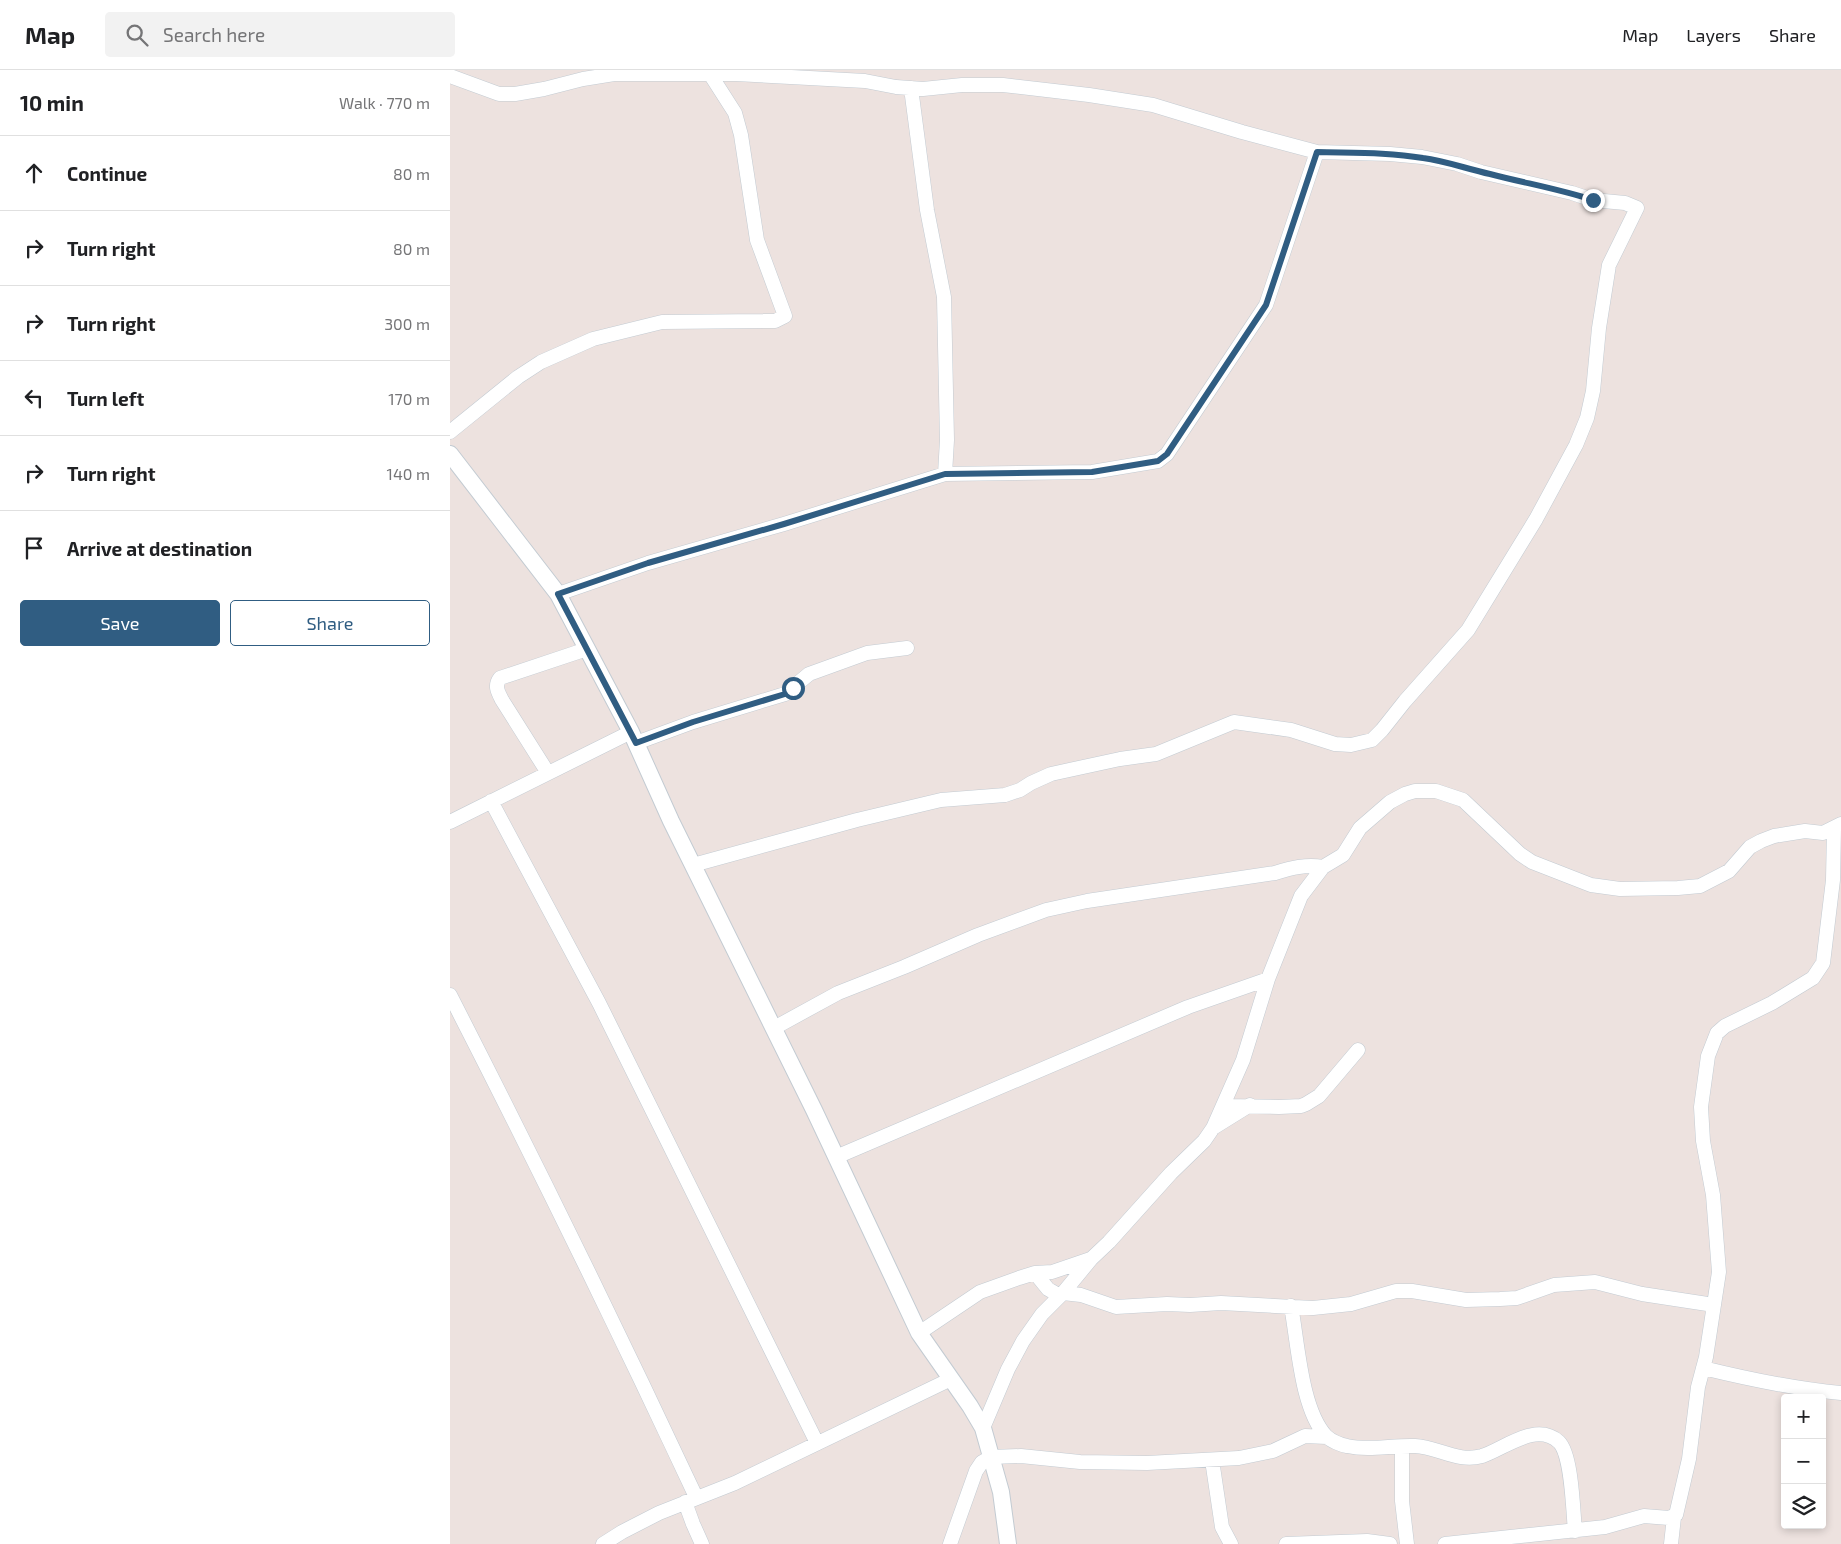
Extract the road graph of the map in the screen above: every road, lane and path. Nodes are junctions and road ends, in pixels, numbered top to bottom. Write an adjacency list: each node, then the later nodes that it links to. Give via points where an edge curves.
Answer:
1 (710, 74): 2 (street, via 614,74 507,94); 3 (street, via 865,81); 5 (street, via 735,113 757,240 785,316 775,320 662,322 593,339 542,362 518,377)
2 (450, 76)
3 (911, 88): 4 (street, via 1003,85 1098,96 1153,105); 7 (street, via 927,210 944,297 948,440)
4 (1317, 152): 7 (street, via 1266,305 1167,454 1158,461 1092,472); 16 (street, via 1422,157 1637,208 1609,265 1593,390 1587,418 1576,445 1536,519 1468,630 1382,730 1372,740 1344,745 1291,730 1234,722 1156,754 1051,774 1005,795 941,800)
5 (450, 432)
6 (450, 454): 8 (street)
7 (945, 474): 8 (street, via 648,563)
8 (558, 594): 10 (street)
9 (907, 648): 11 (street, via 867,653 809,674 785,694)
10 (587, 649): 11 (street); 12 (street, via 500,678 497,682 502,700)
11 (633, 738): 12 (street); 16 (street)
12 (548, 773): 13 (street)
13 (491, 801): 14 (street); 39 (street, via 599,1003)
14 (450, 822)
15 (1838, 827): 17 (street, via 1823,833 1805,831 1761,841 1750,847 1730,871 1700,886 1606,888 1532,862 1464,800 1436,792 1415,792 1390,802 1360,828 1342,855); 29 (street, via 1824,962 1812,978 1772,1003 1725,1026 1717,1034 1708,1056 1701,1107 1719,1272)
16 (693, 865): 20 (street)
17 (1323, 867): 18 (street, via 1301,896); 20 (street, via 1298,866 1267,874 1046,910 838,993)
18 (1268, 979): 23 (street, via 1243,1060); 25 (street, via 1188,1007)
19 (450, 995): 43 (street, via 542,1174 644,1387)
20 (774, 1028): 25 (street)
21 (1358, 1050): 22 (street, via 1319,1096 1306,1104 1280,1107)
22 (1251, 1105): 23 (street); 24 (street)
23 (1224, 1106): 24 (street)
24 (1214, 1128): 26 (street)
25 (836, 1157): 31 (street)
26 (1091, 1259): 27 (street, via 1052,1272); 28 (street)
27 (1035, 1273): 28 (street, via 1048,1289); 31 (street, via 980,1292)
28 (1061, 1294): 30 (street, via 1081,1295 1116,1307 1221,1303); 36 (street, via 1023,1341)
29 (1714, 1305): 30 (street, via 1642,1294 1595,1282 1554,1285 1517,1298 1500,1300 1466,1300 1396,1292 1338,1306); 32 (street)
30 (1291, 1306): 35 (street)
31 (918, 1333): 33 (street)
32 (1703, 1368): 34 (street, via 1748,1379); 44 (street, via 1689,1459)
33 (951, 1379): 36 (street); 39 (street)
34 (1841, 1393)
35 (1312, 1413): 37 (street); 38 (street)
36 (983, 1428): 41 (street)
37 (1305, 1436): 38 (street); 42 (street, via 1273,1451)
38 (1327, 1437): 40 (street, via 1352,1447)
39 (818, 1443): 43 (street, via 735,1483)
40 (1402, 1447): 45 (street, via 1415,1446 1468,1458 1480,1457 1528,1436 1555,1439 1567,1456); 53 (street)
41 (991, 1457): 42 (street, via 1147,1463); 48 (street, via 976,1470); 49 (street, via 1002,1492)
42 (1212, 1460): 50 (street, via 1222,1527)
43 (690, 1499): 46 (street); 47 (street, via 693,1524)
44 (1674, 1516): 45 (street, via 1644,1516); 55 (street)
45 (1575, 1531): 54 (street)
46 (603, 1544)
47 (702, 1544)
48 (950, 1544)
49 (1008, 1544)
50 (1231, 1544)
51 (1286, 1544): 52 (street, via 1367,1541)
52 (1390, 1544)
53 (1406, 1544)
54 (1445, 1544)
55 (1671, 1544)

